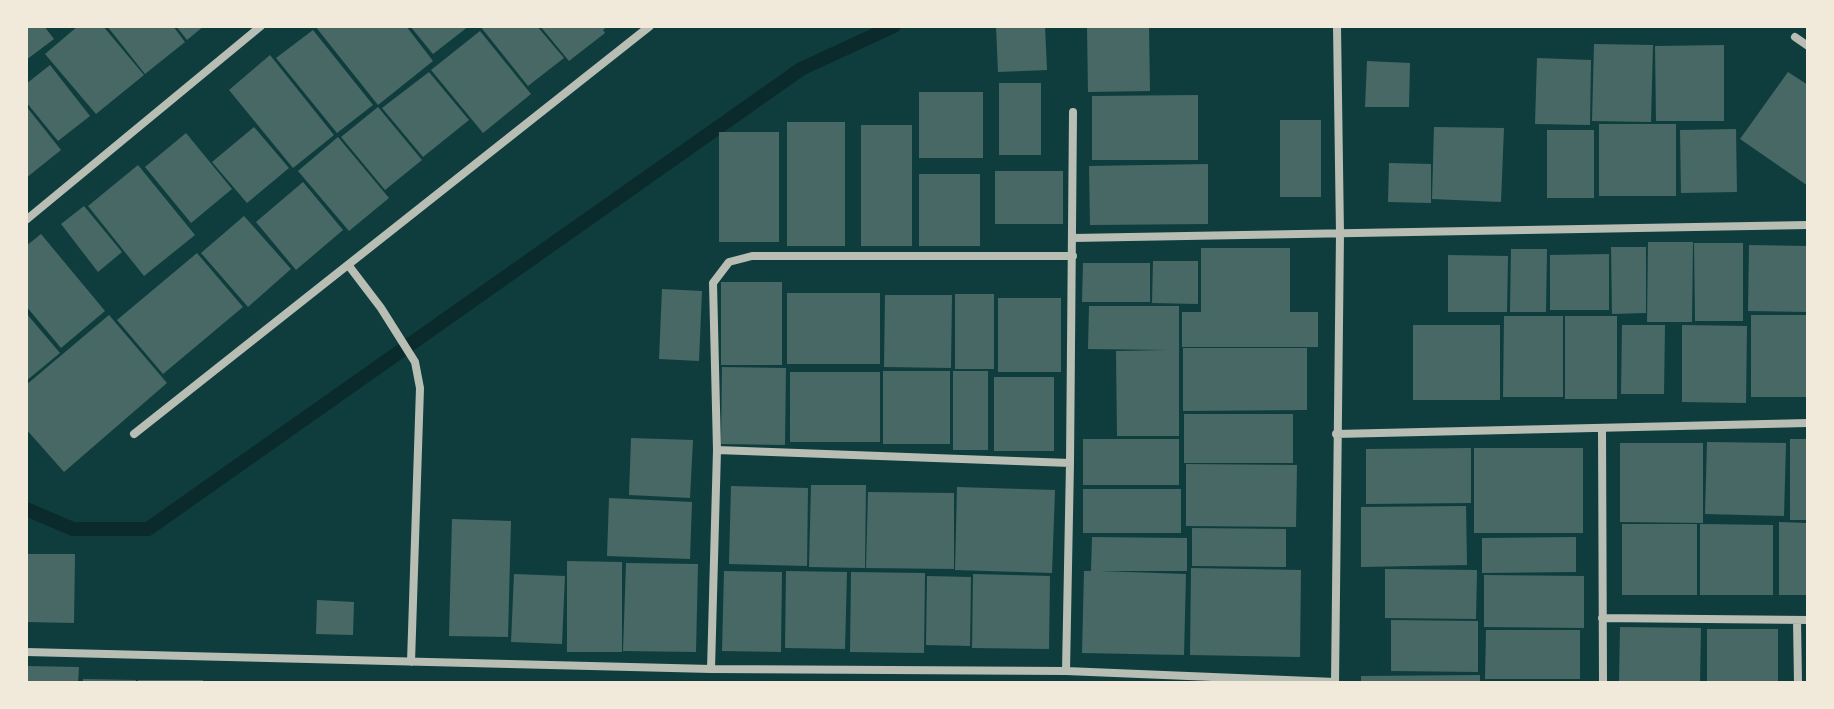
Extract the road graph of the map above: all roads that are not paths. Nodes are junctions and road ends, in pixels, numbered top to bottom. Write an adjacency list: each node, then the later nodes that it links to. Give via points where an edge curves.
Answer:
1 (261, 26): 7 (street)
2 (650, 26): 12 (street)
3 (1337, 26): 9 (street)
4 (1795, 37): 5 (street)
5 (1808, 46)
6 (1073, 112): 10 (street)
7 (26, 220)
8 (1808, 225): 9 (street)
9 (1340, 234): 10 (street); 16 (street)
10 (1073, 238): 11 (street)
11 (1073, 256): 17 (street, via 752,256 729,262 713,283); 18 (street)
12 (349, 266): 15 (street); 23 (street, via 415,362 420,388)
13 (1808, 423): 14 (street)
14 (1602, 428): 16 (street); 19 (street)
15 (134, 434)
16 (1336, 434): 27 (street)
17 (717, 450): 18 (street); 24 (street)
18 (1070, 463): 26 (street)
19 (1602, 618): 20 (street); 29 (street)
20 (1797, 620): 21 (street); 30 (street)
21 (1808, 620)
22 (26, 652): 23 (street)
23 (411, 662): 24 (street)
24 (711, 669): 25 (street)
25 (950, 670): 26 (street); 28 (street)
26 (1066, 671): 27 (street)
27 (1335, 682)
28 (950, 683)
29 (1603, 683)
30 (1798, 683)

